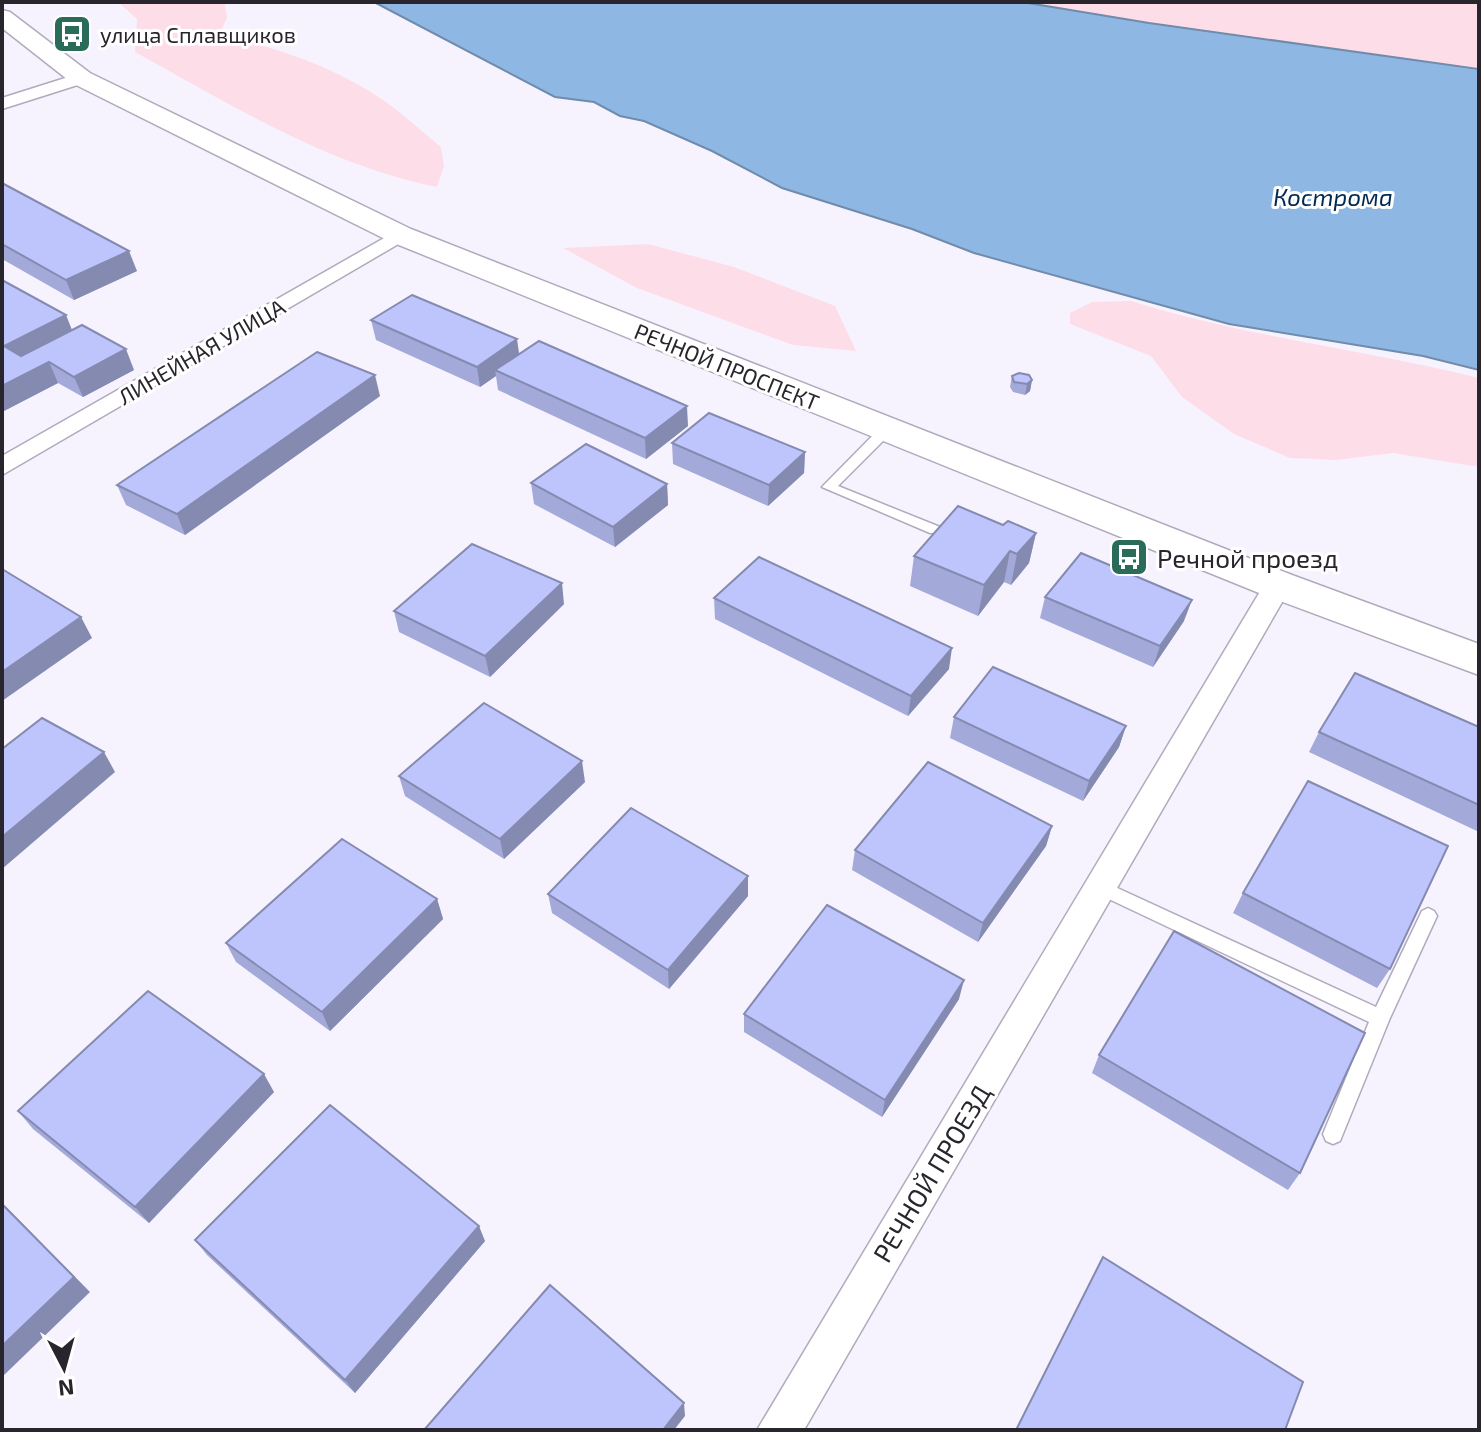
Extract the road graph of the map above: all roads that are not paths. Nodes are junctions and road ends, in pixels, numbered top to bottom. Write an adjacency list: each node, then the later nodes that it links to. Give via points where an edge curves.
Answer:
1 (2, 17): 2 (street, РЕЧНОЙ ПРОСПЕКТ)
2 (81, 78): 3 (street); 4 (street, РЕЧНОЙ ПРОСПЕКТ)
3 (2, 104)
4 (400, 235): 5 (street, РЕЧНОЙ ПРОСПЕКТ); 6 (street, ЛИНЕЙНАЯ УЛИЦА)
5 (887, 429): 7 (lane, via 829,487); 8 (street, РЕЧНОЙ ПРОСПЕКТ)
6 (2, 467)
7 (935, 530)
8 (1278, 585): 9 (street, РЕЧНОЙ ПРОСПЕКТ); 10 (street, РЕЧНОЙ ПРОЕЗД)
9 (1479, 660)
10 (1100, 887): 12 (lane); 14 (street, РЕЧНОЙ ПРОЕЗД)
11 (1428, 916): 12 (lane)
12 (1380, 1018): 13 (lane)
13 (1333, 1134)
14 (779, 1430)

